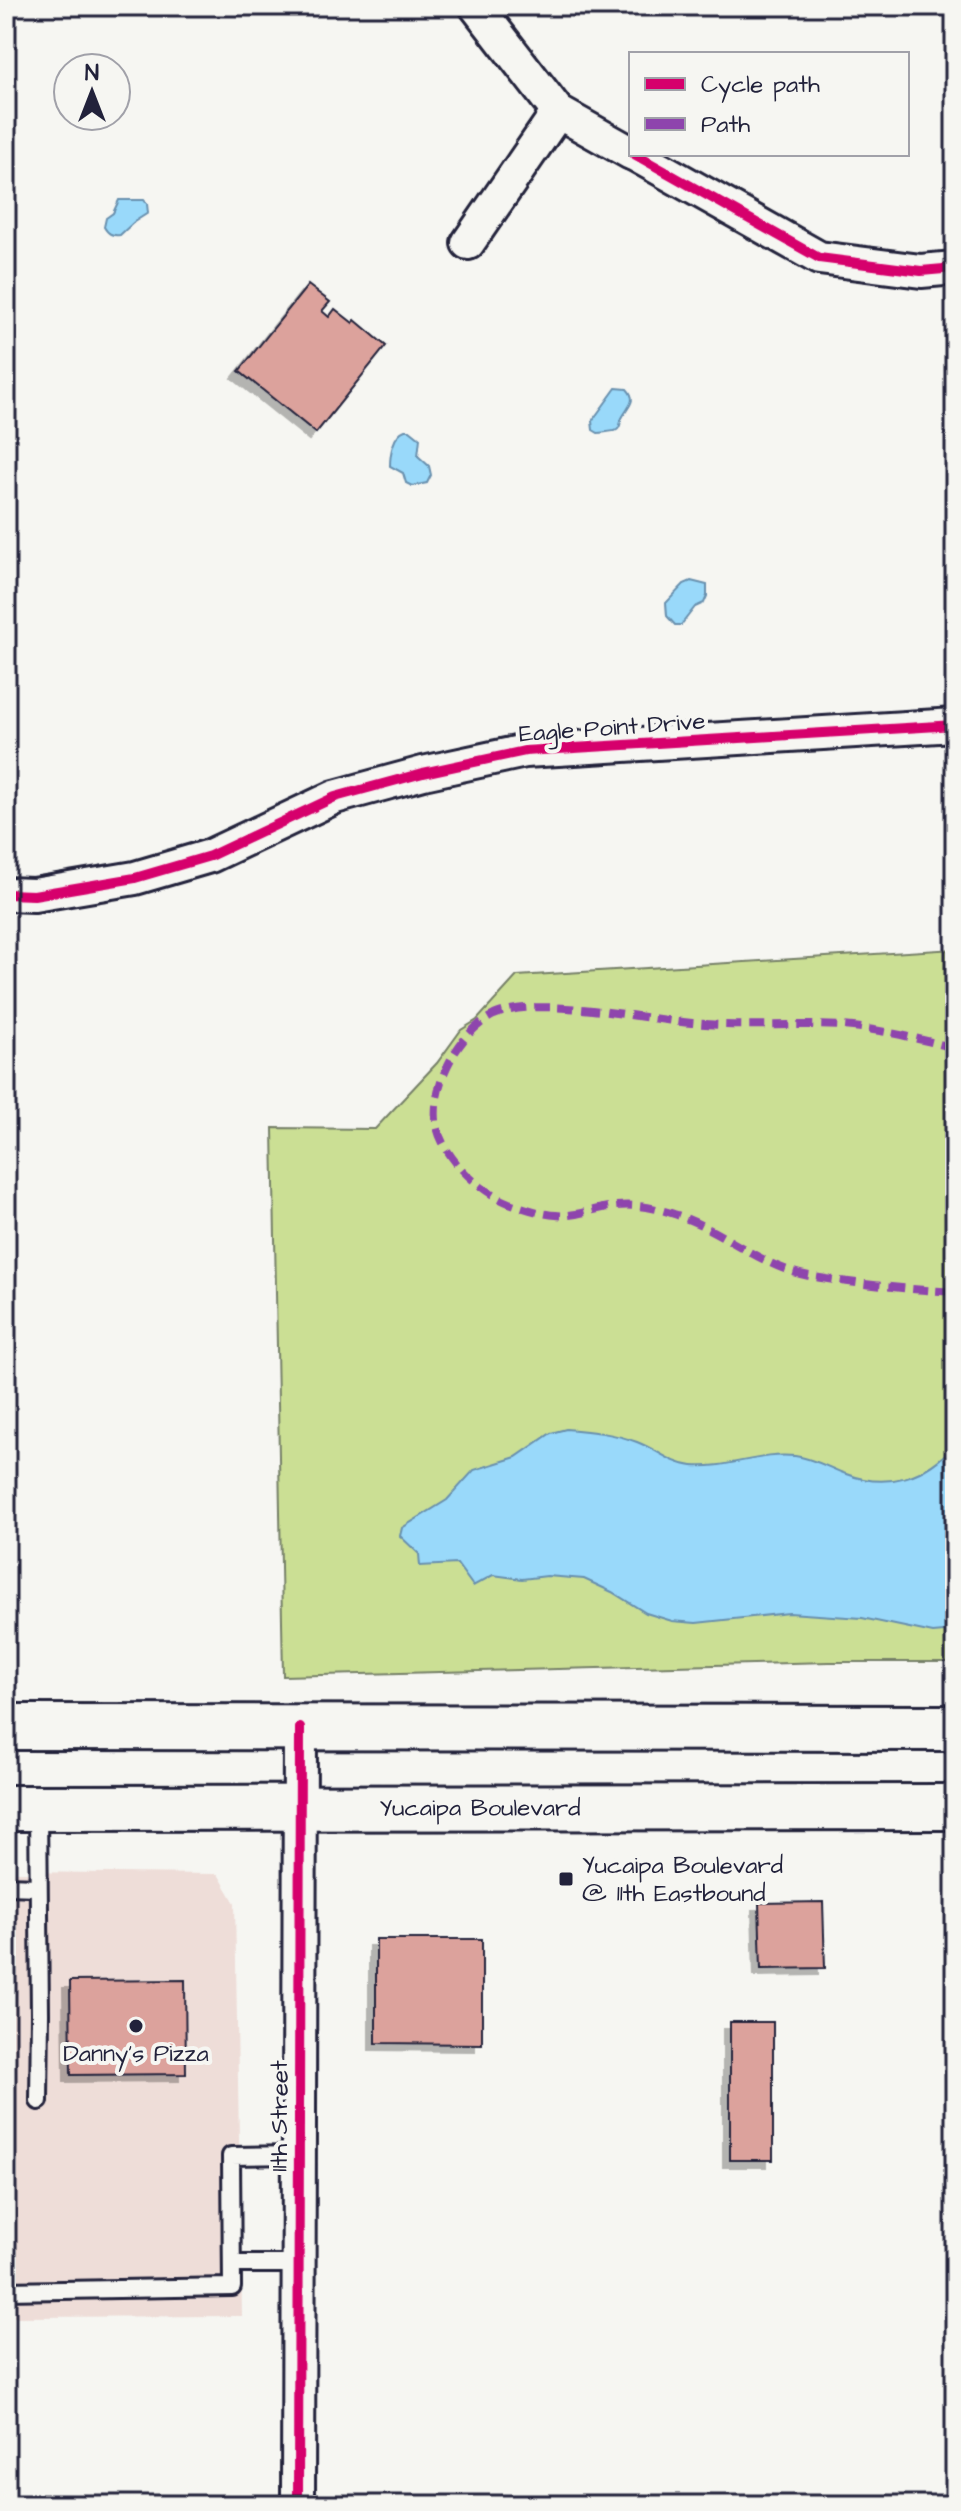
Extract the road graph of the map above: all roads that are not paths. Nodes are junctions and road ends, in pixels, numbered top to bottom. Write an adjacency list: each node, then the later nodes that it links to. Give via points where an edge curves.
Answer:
1 (476, 6): 2 (street)
2 (558, 112): 3 (street); 5 (street)
3 (629, 151)
4 (637, 156): 6 (street, via 819,258 921,271)
5 (468, 243)
6 (955, 268)
7 (955, 725): 8 (street, Eagle Point Drive, via 525,751 335,797 210,856 135,878 34,895)
8 (6, 894)
9 (6, 1727): 10 (main road)
10 (300, 1728): 11 (main road); 12 (street, 11th Street)
11 (955, 1728)
12 (301, 1807): 13 (main road, Yucaipa Boulevard); 14 (main road, Yucaipa Boulevard); 18 (street, 11th Street)
13 (955, 1807)
14 (22, 1808): 16 (lane)
15 (6, 1886): 16 (lane)
16 (38, 1887): 17 (lane)
17 (39, 2101)
18 (299, 2155): 19 (lane, via 231,2156); 20 (street, 11th Street)
19 (232, 2264): 20 (lane); 21 (lane, via 232,2287)
20 (299, 2264): 22 (street, 11th Street)
21 (6, 2291)
22 (298, 2505)

